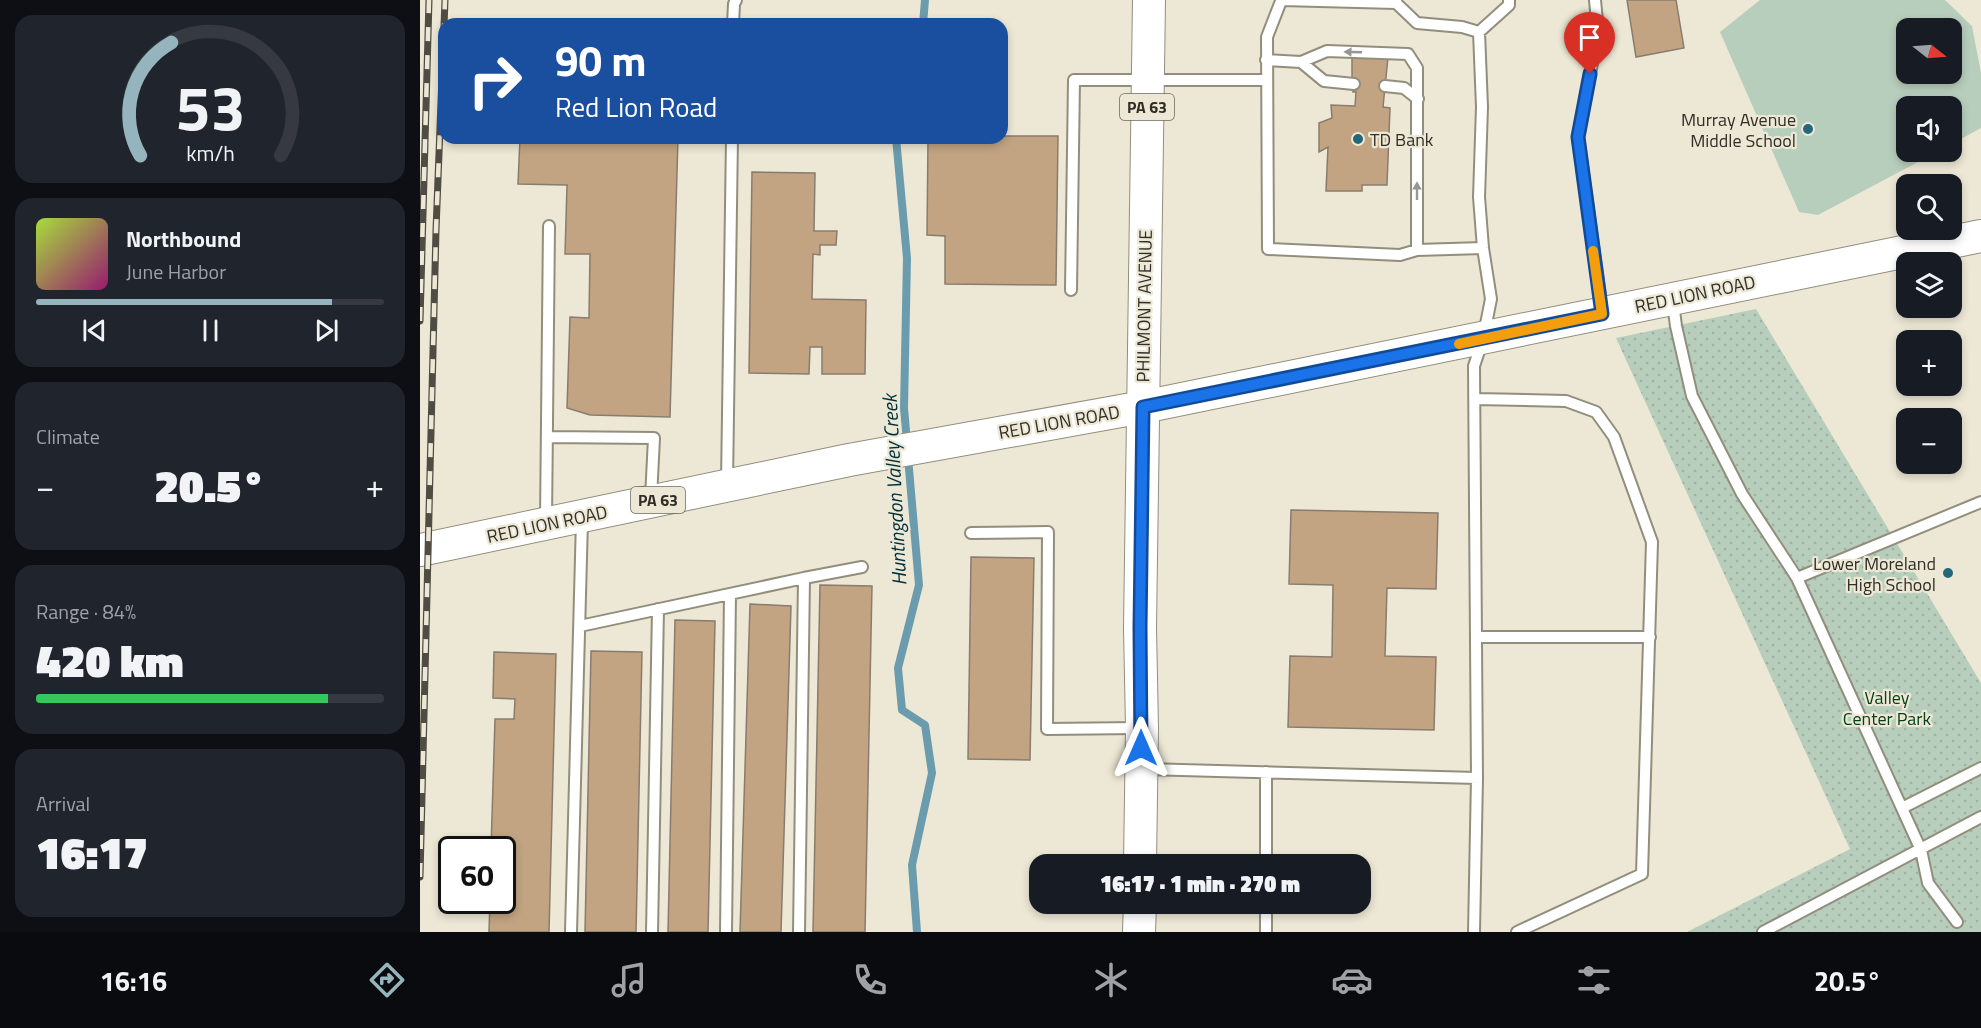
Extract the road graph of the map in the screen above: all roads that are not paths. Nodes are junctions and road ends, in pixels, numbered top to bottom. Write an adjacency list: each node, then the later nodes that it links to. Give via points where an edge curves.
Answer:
1 (736, 0): 7 (lane)
2 (1149, 0): 11 (main road, PHILMONT AVENUE / PA 63)
3 (1281, 0): 6 (lane); 9 (lane, via 1267,37)
4 (1509, 0): 8 (lane, via 1509,5)
5 (1595, 0): 23 (lane, via 1598,32 1578,137)
6 (1396, 1): 8 (lane, via 1417,23)
7 (733, 18)
8 (1479, 32): 19 (lane, via 1479,197)
9 (1266, 60): 10 (lane); 12 (lane)
10 (1301, 62): 13 (lane, via 1324,81); 15 (lane, one-way to 10, via 1418,68 1408,54 1328,51)
11 (1148, 80): 12 (lane); 21 (lane, via 1074,80); 26 (main road, PHILMONT AVENUE / PA 63)
12 (1266, 80): 20 (lane, via 1268,249 1400,255)
13 (1354, 84)
14 (1385, 86): 15 (lane, via 1404,88)
15 (1418, 99): 20 (lane, one-way to 15)
16 (732, 144): 28 (lane)
17 (549, 226): 27 (lane)
18 (1981, 236): 22 (main road, RED LION ROAD)
19 (1483, 248): 20 (lane); 24 (lane, via 1491,299)
20 (1417, 250)
21 (1071, 290)
22 (1673, 299): 23 (main road, RED LION ROAD); 37 (lane, via 1692,396 1742,495)
23 (1602, 314): 24 (main road, RED LION ROAD)
24 (1483, 339): 25 (lane, via 1474,366); 26 (main road, RED LION ROAD)
25 (1474, 399): 41 (lane); 42 (lane, via 1566,401 1596,412 1614,437 1652,542)
26 (1143, 407): 28 (main road, RED LION ROAD / PA 63); 43 (main road, PHILMONT AVENUE)
27 (547, 437): 29 (lane, via 654,438); 32 (lane)
28 (727, 486): 29 (main road, RED LION ROAD / PA 63)
29 (651, 502): 31 (main road, RED LION ROAD / PA 63)
30 (1981, 502): 37 (lane)
31 (582, 516): 32 (main road, RED LION ROAD / PA 63); 40 (lane)
32 (546, 524): 34 (main road, RED LION ROAD / PA 63)
33 (971, 532): 43 (lane, via 1048,532 1047,729)
34 (420, 550)
35 (862, 567): 36 (lane)
36 (804, 578): 38 (lane); 59 (lane)
37 (1797, 578): 48 (lane)
38 (730, 594): 39 (lane); 58 (lane)
39 (658, 609): 40 (lane); 57 (lane)
40 (580, 626): 56 (lane)
41 (1476, 637): 42 (lane); 47 (lane)
42 (1650, 637): 63 (lane, via 1642,874)
43 (1142, 728): 45 (main road, PHILMONT AVENUE)
44 (1981, 768): 48 (lane)
45 (1141, 769): 46 (lane); 51 (main road, PHILMONT AVENUE)
46 (1266, 772): 47 (lane); 52 (lane)
47 (1477, 778): 62 (lane)
48 (1902, 808): 50 (lane)
49 (1981, 817): 50 (lane)
50 (1921, 850): 55 (lane, via 1928,883); 64 (lane)
51 (1140, 854)
52 (1266, 854)
53 (1140, 914): 60 (main road)
54 (1266, 914): 61 (lane)
55 (1957, 922)
56 (572, 932)
57 (651, 932)
58 (726, 932)
59 (799, 932)
60 (1139, 932)
61 (1266, 932)
62 (1474, 932)
63 (1517, 932)
64 (1763, 932)

